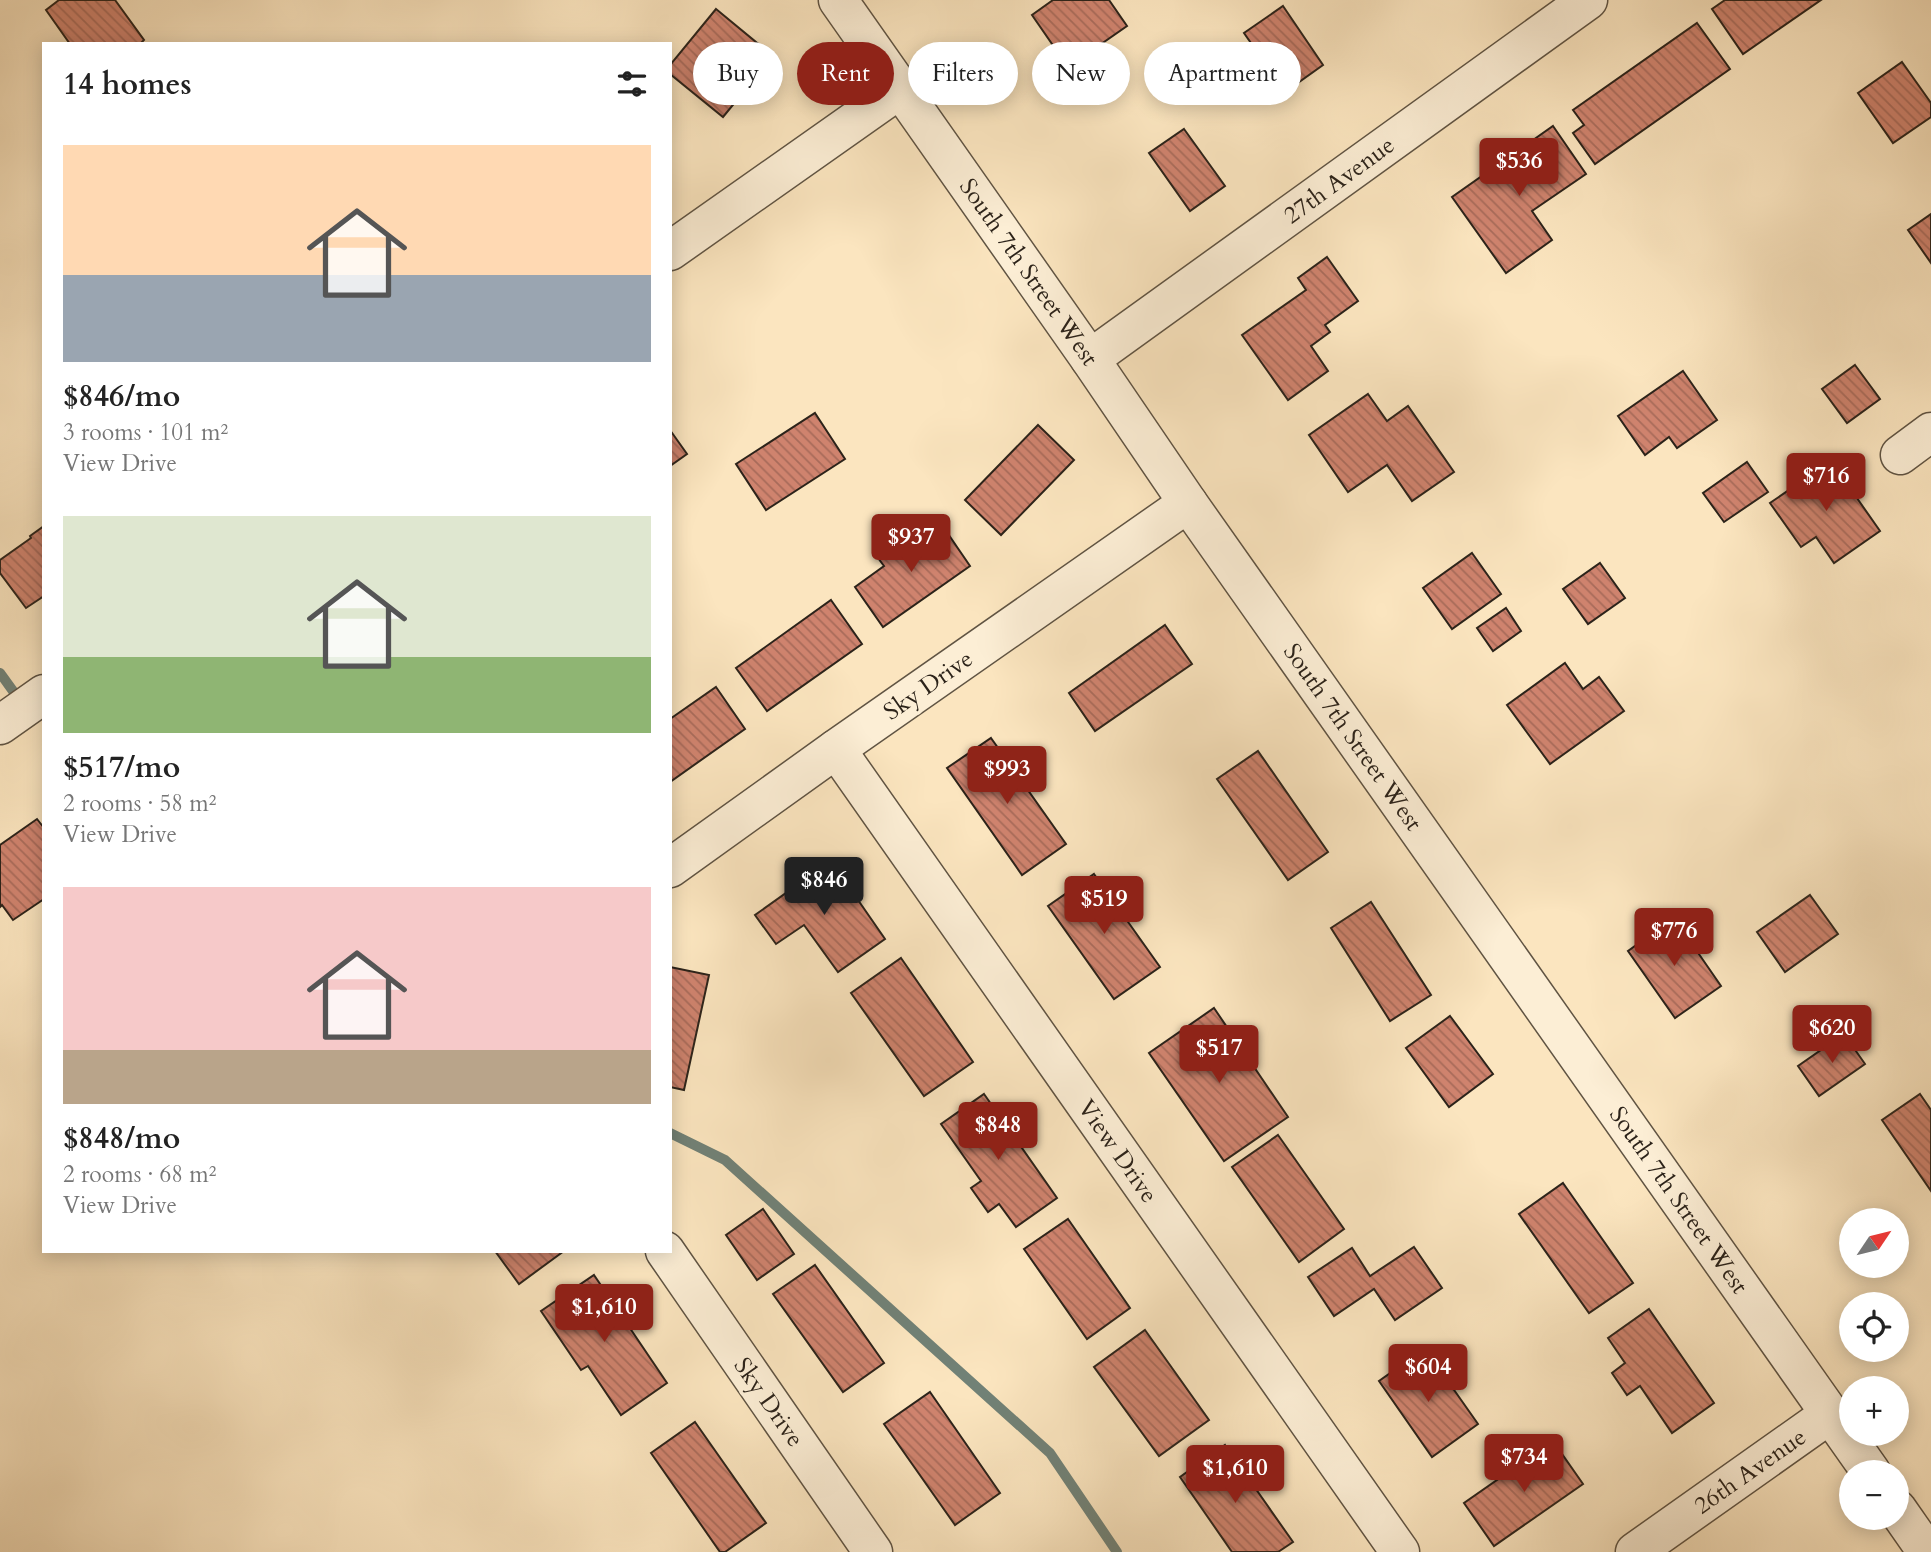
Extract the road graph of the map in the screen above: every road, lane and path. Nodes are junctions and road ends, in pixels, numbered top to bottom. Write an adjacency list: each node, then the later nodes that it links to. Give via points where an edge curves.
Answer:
1 (838, 0): 3 (street, South 7th Street West)
2 (1588, 0): 5 (street, 27th Avenue)
3 (900, 89): 4 (street); 5 (street, South 7th Street West)
4 (672, 250)
5 (1090, 359): 8 (street, South 7th Street West)
6 (1931, 432): 7 (street)
7 (1900, 455)
8 (1188, 503): 11 (street, Sky Drive); 14 (street, South 7th Street West)
9 (42, 695): 10 (street)
10 (0, 725)
11 (836, 749): 12 (street, Sky Drive); 18 (street, View Drive)
12 (672, 867)
13 (666, 1253): 17 (street, Sky Drive)
14 (1830, 1414): 15 (street, South 7th Street West); 19 (street, 26th Avenue)
15 (1863, 1460)
16 (1909, 1526): 20 (street)
17 (873, 1552)
18 (1400, 1552)
19 (1635, 1552)
20 (1927, 1552)

